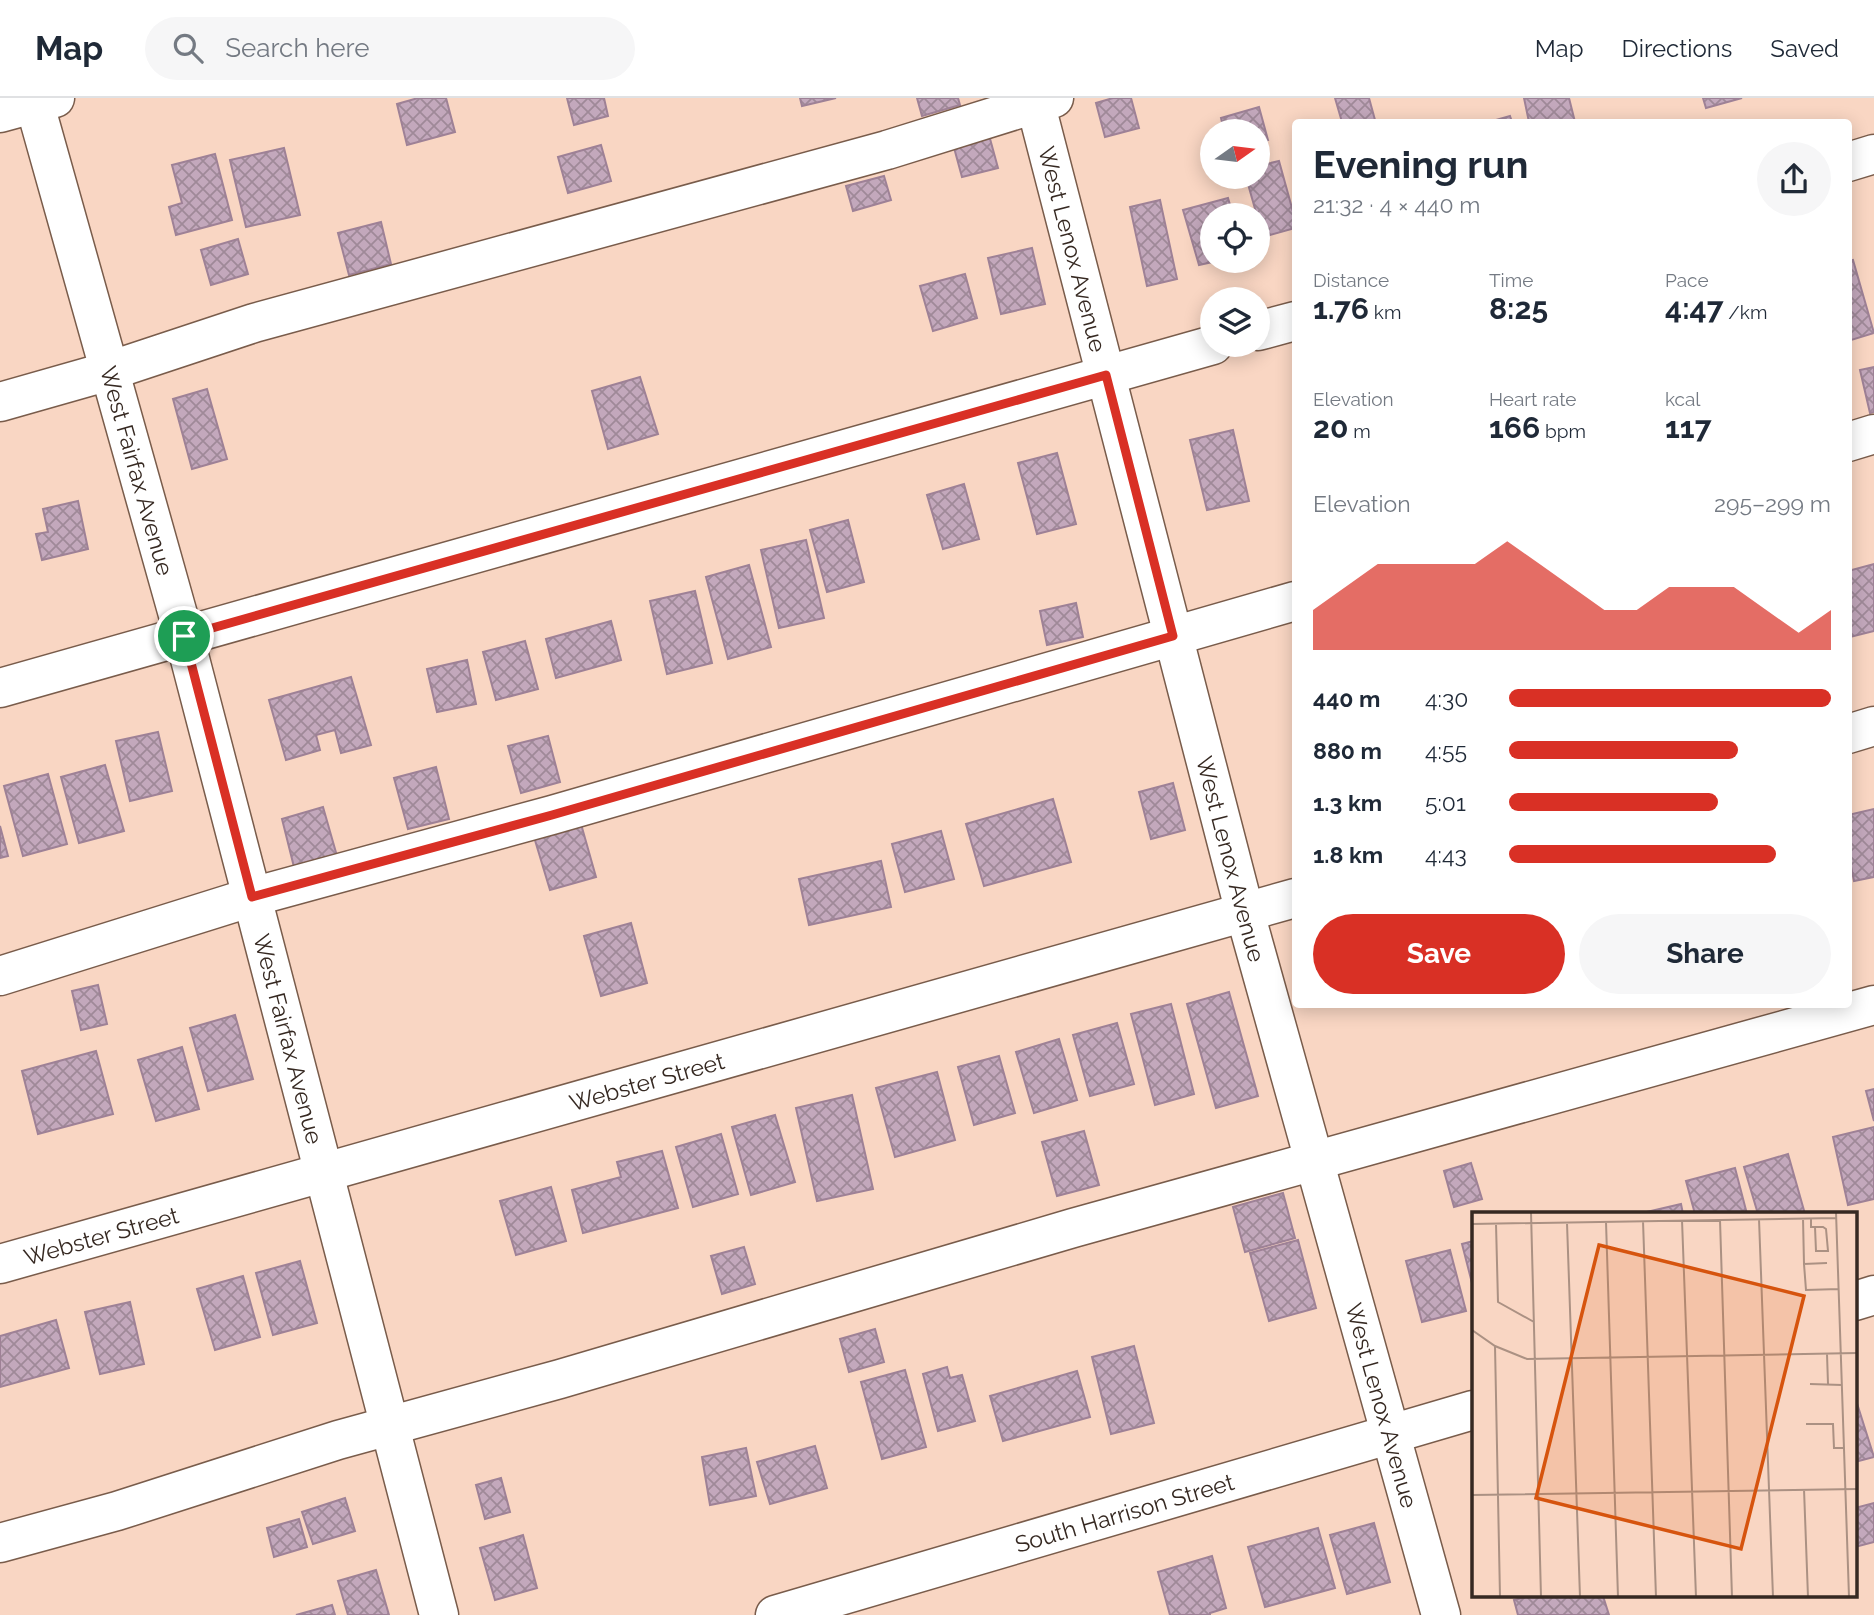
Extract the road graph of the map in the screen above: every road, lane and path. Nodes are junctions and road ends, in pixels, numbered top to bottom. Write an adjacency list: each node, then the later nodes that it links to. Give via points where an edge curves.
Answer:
1 (1041, 100): 8 (street, via 887,150 254,323); 9 (street, West Lenox Avenue)
2 (30, 103): 8 (street, West Fairfax Avenue)
3 (1874, 154): 4 (street)
4 (1852, 161)
5 (1292, 322): 6 (street)
6 (1270, 328)
7 (1200, 349): 9 (street)
8 (109, 371): 10 (street); 14 (street, West Fairfax Avenue)
9 (1106, 375): 14 (street); 15 (street, West Lenox Avenue)
10 (0, 402)
11 (1874, 434): 12 (street)
12 (1852, 441)
13 (1292, 602): 15 (street)
14 (184, 636): 16 (street); 19 (street, West Fairfax Avenue)
15 (1173, 636): 19 (street); 21 (street, West Lenox Avenue)
16 (0, 688)
17 (1874, 726): 18 (street)
18 (1852, 733)
19 (252, 897): 22 (street); 25 (street, West Fairfax Avenue)
20 (1292, 899): 21 (street, Webster Street)
21 (1245, 913): 24 (street, West Lenox Avenue); 25 (street, Webster Street)
22 (0, 976)
23 (1874, 1005): 24 (street)
24 (1315, 1162): 30 (street); 31 (street, West Lenox Avenue)
25 (325, 1172): 26 (street, Webster Street); 30 (street, West Fairfax Avenue)
26 (0, 1264)
27 (1874, 1295): 28 (street)
28 (1856, 1301)
29 (1472, 1410): 31 (street, South Harrison Street)
30 (390, 1427): 32 (street); 33 (street, West Fairfax Avenue)
31 (1391, 1434): 34 (street, South Harrison Street); 35 (street, West Lenox Avenue)
32 (0, 1543)
33 (439, 1615)
34 (775, 1615)
35 (1441, 1615)

